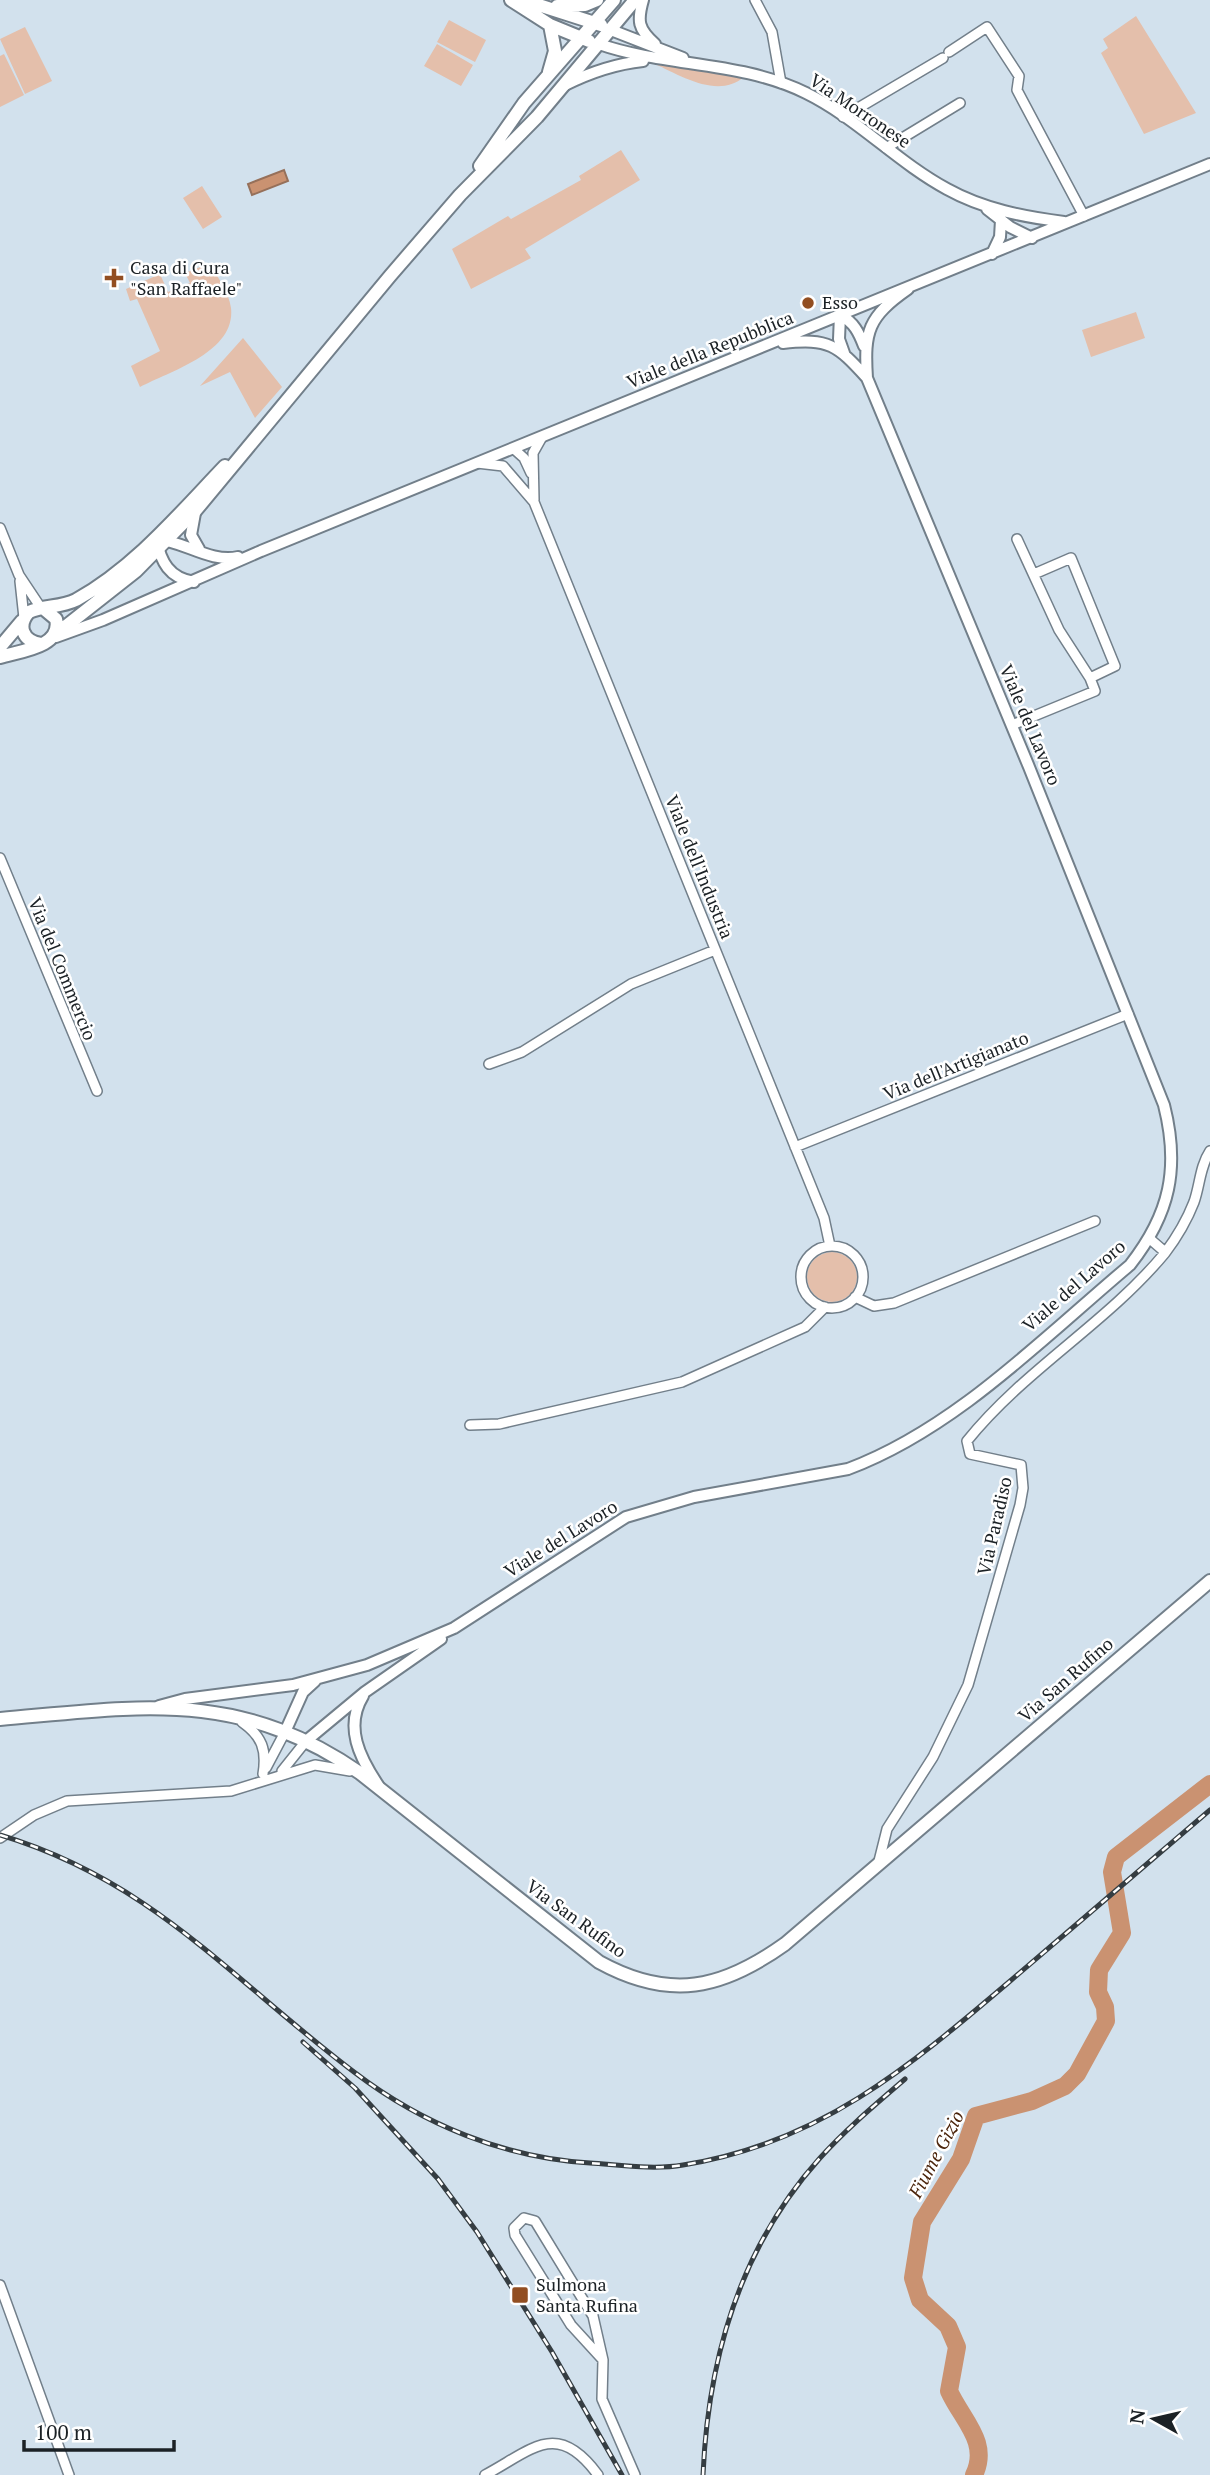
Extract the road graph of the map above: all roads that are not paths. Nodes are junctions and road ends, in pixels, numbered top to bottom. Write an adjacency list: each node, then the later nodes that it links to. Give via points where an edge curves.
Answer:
1 (511, 0): 10 (main road)
2 (523, 0): 8 (main road)
3 (597, 0): 8 (main road, via 585,5)
4 (614, 0): 9 (main road)
5 (635, 0): 11 (main road)
6 (643, 0): 14 (street, Via Morronese, via 638,19 642,33)
7 (754, 0): 16 (street, via 772,32)
8 (540, 5): 9 (main road)
9 (595, 23): 11 (main road); 12 (main road)
10 (550, 25): 12 (main road); 15 (main road, via 555,51)
11 (611, 30): 13 (main road); 14 (street, Via Morronese)
12 (582, 38): 13 (main road); 15 (main road)
13 (599, 44): 14 (street, Via Morronese, via 634,56); 17 (main road)
14 (663, 56): 16 (street, Via Morronese); 17 (street, Via Morronese, via 618,63)
15 (548, 75): 22 (main road)
16 (781, 83): 19 (street, Via Morronese)
17 (563, 86): 22 (main road)
18 (960, 103): 20 (street)
19 (843, 117): 20 (street, Via Morronese); 25 (street, via 987,27 1019,76 1017,90)
20 (886, 148): 23 (street, Via Morronese, via 947,189)
21 (1210, 164): 25 (street, Viale della Repubblica)
22 (460, 195): 36 (main road)
23 (983, 205): 24 (street, Via Morronese); 26 (street, Via Morronese)
24 (1017, 214): 27 (street, Via Morronese); 28 (street, via 1030,224)
25 (1084, 216): 27 (street, Viale della Repubblica)
26 (1000, 220): 28 (street, Via Morronese); 29 (street, via 1000,237)
27 (1067, 223): 28 (street, Viale della Repubblica)
28 (1032, 238): 29 (street, Viale della Repubblica)
29 (992, 254): 30 (street, Viale della Repubblica)
30 (908, 289): 31 (street, Viale della Repubblica); 33 (street, via 879,310 869,326)
31 (840, 315): 32 (street, Viale della Repubblica); 33 (street, via 858,331); 34 (street, via 839,339)
32 (773, 344): 34 (street, via 811,340 832,344); 37 (street, Viale della Repubblica)
33 (865, 349): 35 (street)
34 (845, 353): 35 (street)
35 (867, 378): 59 (street, Viale del Lavoro)
36 (287, 399): 43 (main road); 46 (main road)
37 (542, 437): 38 (street, Viale della Repubblica); 40 (street, Viale dell'Industria, via 533,453)
38 (514, 449): 39 (street, Viale della Repubblica); 40 (street, Viale dell'Industria); 41 (street)
39 (477, 463): 41 (street, via 503,466); 47 (street, Viale della Repubblica)
40 (531, 474): 42 (street, Viale dell'Industria)
41 (513, 475): 42 (street, Viale dell'Industria)
42 (534, 502): 61 (street, Viale dell'Industria)
43 (196, 510): 46 (main road); 48 (street, via 191,535)
44 (0, 528): 50 (street)
45 (1017, 539): 49 (street)
46 (161, 543): 48 (street, Viale della Repubblica); 51 (street, via 167,568 182,580); 52 (main road, via 77,599); 54 (main road)
47 (261, 551): 48 (street, Viale della Repubblica, via 226,559); 51 (street, Viale della Repubblica)
48 (204, 553)
49 (1034, 574): 58 (street, via 1059,630); 58 (street, via 1071,558 1115,666)
50 (19, 575): 52 (street); 53 (street)
51 (194, 582): 54 (street, Viale della Repubblica)
52 (42, 609): 53 (main road); 54 (main road, via 56,619)
53 (23, 619): 55 (main road, via 26,637); 56 (main road)
54 (54, 636): 55 (main road)
55 (41, 644): 57 (main road)
56 (0, 647)
57 (0, 657)
58 (1090, 678): 59 (street, via 1095,691)
59 (1012, 725): 62 (street, Viale del Lavoro)
60 (0, 858): 64 (street, Via del Commercio)
61 (715, 950): 63 (street, via 631,984 522,1052); 65 (street, Viale dell'Industria)
62 (1128, 1014): 65 (street, Via dell'Artigianato); 68 (street, Viale del Lavoro, via 1170,1129 1170,1186)
63 (489, 1064)
64 (97, 1091)
65 (795, 1147): 69 (street, Viale dell'Industria, via 824,1218)
66 (1210, 1151): 70 (street, Via Paradiso, via 1194,1201)
67 (1095, 1221): 71 (street, via 894,1303 874,1306)
68 (1150, 1239): 70 (street); 75 (street, Viale del Lavoro, via 1130,1265 965,1404 902,1445 848,1469 694,1497 626,1517)
69 (830, 1246): 71 (street, via 851,1252 860,1263 863,1277); 72 (street, via 810,1255 801,1274 807,1295)
70 (1165, 1252): 87 (street, Via Paradiso, via 1121,1302 1022,1381 967,1441 970,1454 1021,1465 1020,1506 968,1685 933,1758 887,1829)
71 (855, 1297): 72 (street, via 844,1305)
72 (825, 1307): 73 (street, via 805,1327 682,1382 499,1424)
73 (470, 1425)
74 (1210, 1581): 87 (main road, Via San Rufino)
75 (454, 1628): 76 (street, Viale del Lavoro, via 385,1659); 77 (street, Viale del Lavoro)
76 (321, 1678): 78 (street, Viale del Lavoro); 81 (street, via 303,1692)
77 (365, 1692): 82 (street, Viale del Lavoro); 85 (street, via 356,1710 356,1744)
78 (159, 1706): 79 (main road, Via San Rufino); 80 (main road, Via San Rufino)
79 (231, 1715): 81 (main road, Via San Rufino); 84 (street, via 262,1743)
80 (0, 1719)
81 (285, 1732): 82 (main road, Via San Rufino); 84 (street)
82 (306, 1741): 83 (main road, Via San Rufino); 84 (street, via 286,1768)
83 (360, 1773): 84 (street, via 314,1766); 85 (main road, Via San Rufino)
84 (268, 1776): 86 (street, via 253,1787 231,1791 67,1801 34,1815)
85 (382, 1790): 87 (main road, Via San Rufino, via 599,1962 640,1981 666,1986 708,1983 746,1970 785,1944)
86 (0, 1838)
87 (878, 1865)
88 (0, 2286): 90 (street)
89 (603, 2360): 89 (street, via 597,2325 587,2302 535,2221 523,2218 514,2228 515,2235 571,2325); 93 (street, via 602,2399)
90 (69, 2475)
91 (485, 2475): 92 (street, via 534,2445 550,2441 587,2459)
92 (598, 2475)
93 (635, 2475)

